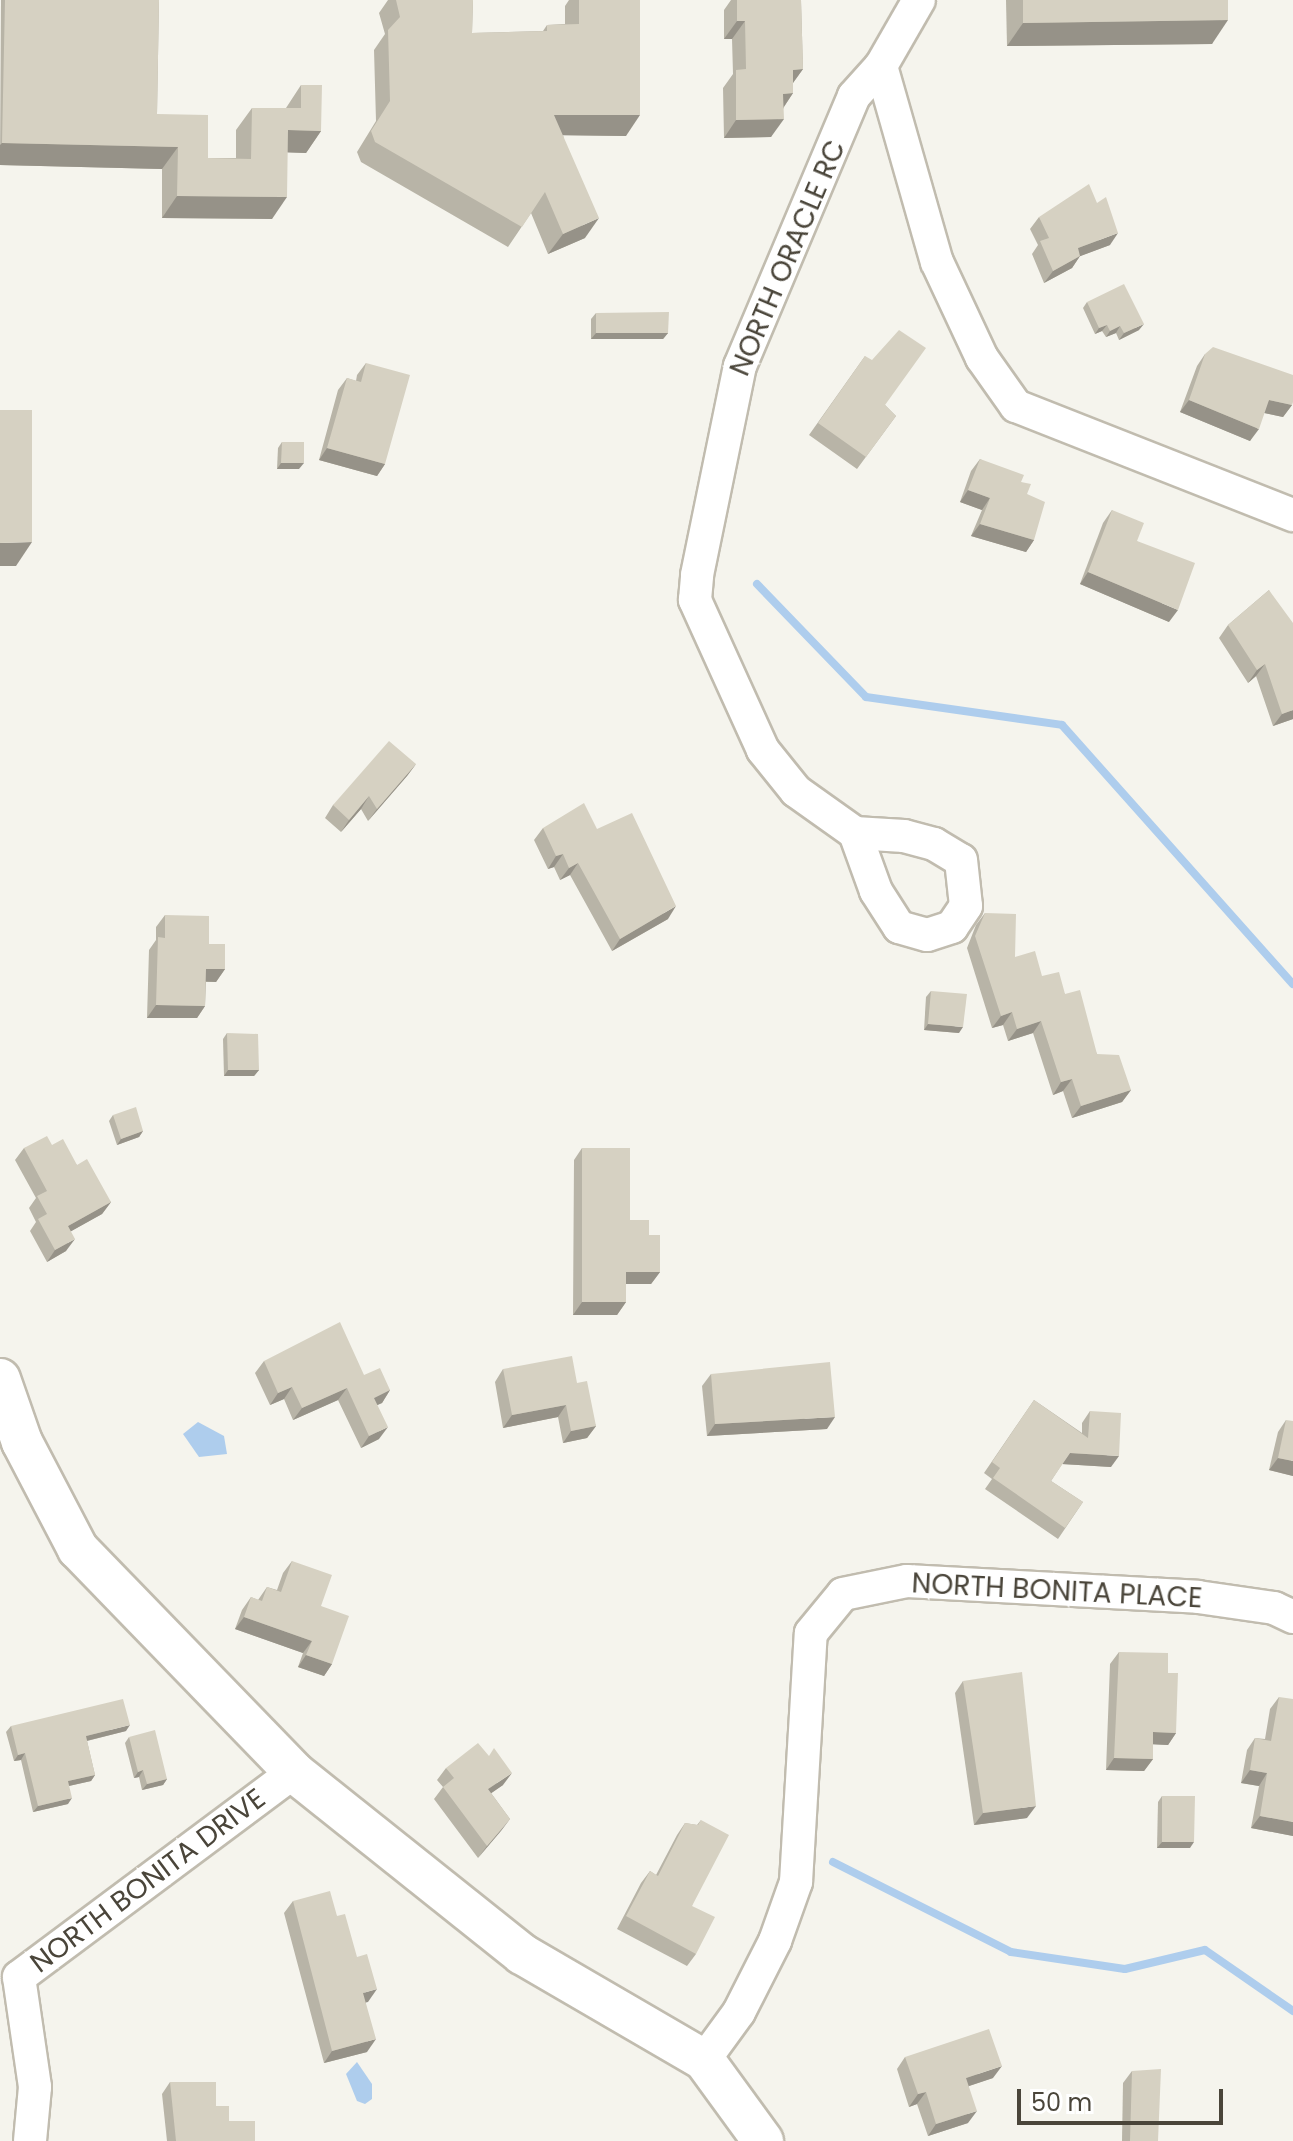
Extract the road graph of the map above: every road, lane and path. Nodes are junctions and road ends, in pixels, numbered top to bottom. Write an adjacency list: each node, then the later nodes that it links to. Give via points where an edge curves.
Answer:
1 (919, 0): 2 (street, NORTH ORACLE RC)
2 (881, 66): 3 (street, via 937,262 982,358 1016,406); 4 (street, NORTH ORACLE RC, via 854,96 733,386 695,600 763,750 796,791)
3 (1293, 515)
4 (855, 833)
5 (0, 1379): 7 (street, via 22,1442 78,1549)
6 (1293, 1617): 9 (street, NORTH BONITA PLACE, via 1274,1608 1198,1597 922,1581 843,1594 811,1633 796,1882 775,1941 746,1998)
7 (294, 1772): 8 (street, NORTH BONITA DRIVE); 9 (street, via 522,1954)
8 (10, 1972): 10 (street, via 35,2087)
9 (704, 2060): 11 (street)
10 (30, 2141)
11 (763, 2141)

